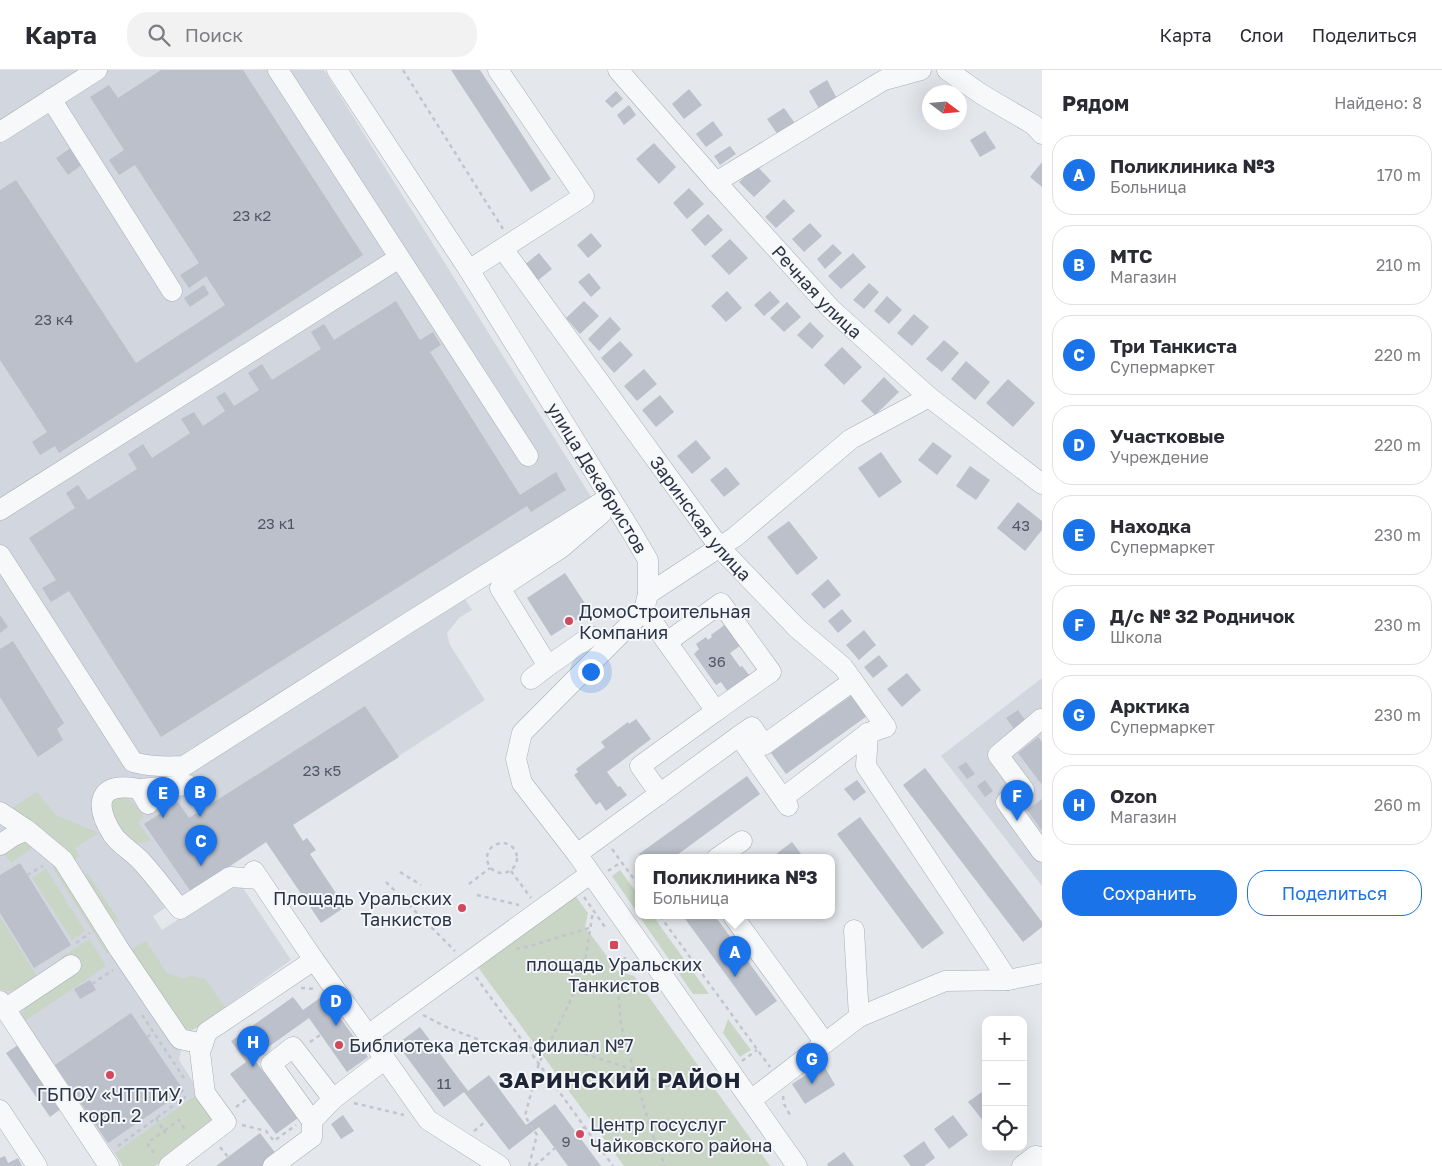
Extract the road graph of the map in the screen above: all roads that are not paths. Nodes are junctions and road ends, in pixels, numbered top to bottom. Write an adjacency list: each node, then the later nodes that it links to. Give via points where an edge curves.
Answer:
1 (96, 70): 8 (street)
2 (278, 70): 13 (street)
3 (498, 70): 12 (street, via 584,196)
4 (618, 70): 11 (street, Речная улица)
5 (921, 70): 11 (street, via 884,80)
6 (947, 70): 10 (street, via 1034,125)
7 (342, 72): 14 (street, улица Декабристов)
8 (51, 100): 9 (street); 15 (street)
9 (0, 132)
10 (1042, 134)
11 (716, 182): 16 (street, Речная улица, via 831,309)
12 (508, 246): 14 (street); 21 (street, Заринская улица)
13 (399, 258): 17 (street); 20 (street)
14 (469, 270): 19 (street, улица Декабристов)
15 (172, 291)
16 (929, 397): 18 (street, Речная улица); 21 (street, via 852,439)
17 (528, 456)
18 (1042, 484)
19 (612, 499): 22 (street, via 408,623 184,766 162,767 133,762); 23 (street, улица Декабристов, via 648,560); 26 (street, via 580,533 500,588)
20 (0, 510)
21 (720, 548): 23 (street); 28 (street, Заринская улица, via 797,628 843,667)
22 (0, 555)
23 (646, 602): 25 (street); 40 (street, via 522,733 516,759 522,783)
24 (591, 636): 26 (street)
25 (667, 642): 29 (street); 29 (street, via 721,603 771,672)
26 (548, 666): 27 (street)
27 (530, 679)
28 (853, 681): 31 (street, Заринская улица, via 886,727); 32 (street, via 764,745 752,727)
29 (716, 712): 34 (street, via 640,766)
30 (1042, 721): 39 (street, via 998,755 1024,790 1006,802)
31 (868, 733): 32 (street, via 786,802); 48 (street, via 866,766)
32 (739, 736): 34 (street)
33 (188, 785): 45 (street, via 143,797 126,787 114,787 105,793 100,806 103,816 114,836 140,860 180,910 230,877 256,875)
34 (660, 794): 40 (street)
35 (0, 812): 36 (street)
36 (27, 830): 38 (street); 53 (street, via 64,860 180,1039)
37 (742, 841): 41 (street)
38 (0, 845)
39 (1042, 852)
40 (577, 854): 42 (street)
41 (723, 854)
42 (590, 874): 51 (street); 56 (street)
43 (735, 919): 52 (street)
44 (854, 930): 50 (street)
45 (314, 960): 51 (street); 53 (street, via 207,1032)
46 (71, 965): 49 (street)
47 (1042, 973): 48 (street)
48 (1008, 980): 50 (street, via 945,981)
49 (3, 1005): 62 (street)
50 (859, 1017): 52 (street)
51 (368, 1035): 54 (street)
52 (825, 1043): 56 (street)
53 (203, 1044): 60 (street, via 200,1052 205,1093 226,1122)
54 (384, 1060): 55 (street); 64 (street, via 428,1120)
55 (333, 1099): 58 (street); 58 (street, via 293,1048 271,1064)
56 (751, 1100): 65 (street)
57 (0, 1110): 61 (street)
58 (310, 1118): 63 (street, via 312,1136)
59 (1042, 1157): 66 (street, via 1035,1156)
60 (161, 1160)
61 (37, 1166)
62 (109, 1166)
63 (273, 1166)
64 (500, 1166)
65 (797, 1166)
66 (1022, 1166)

